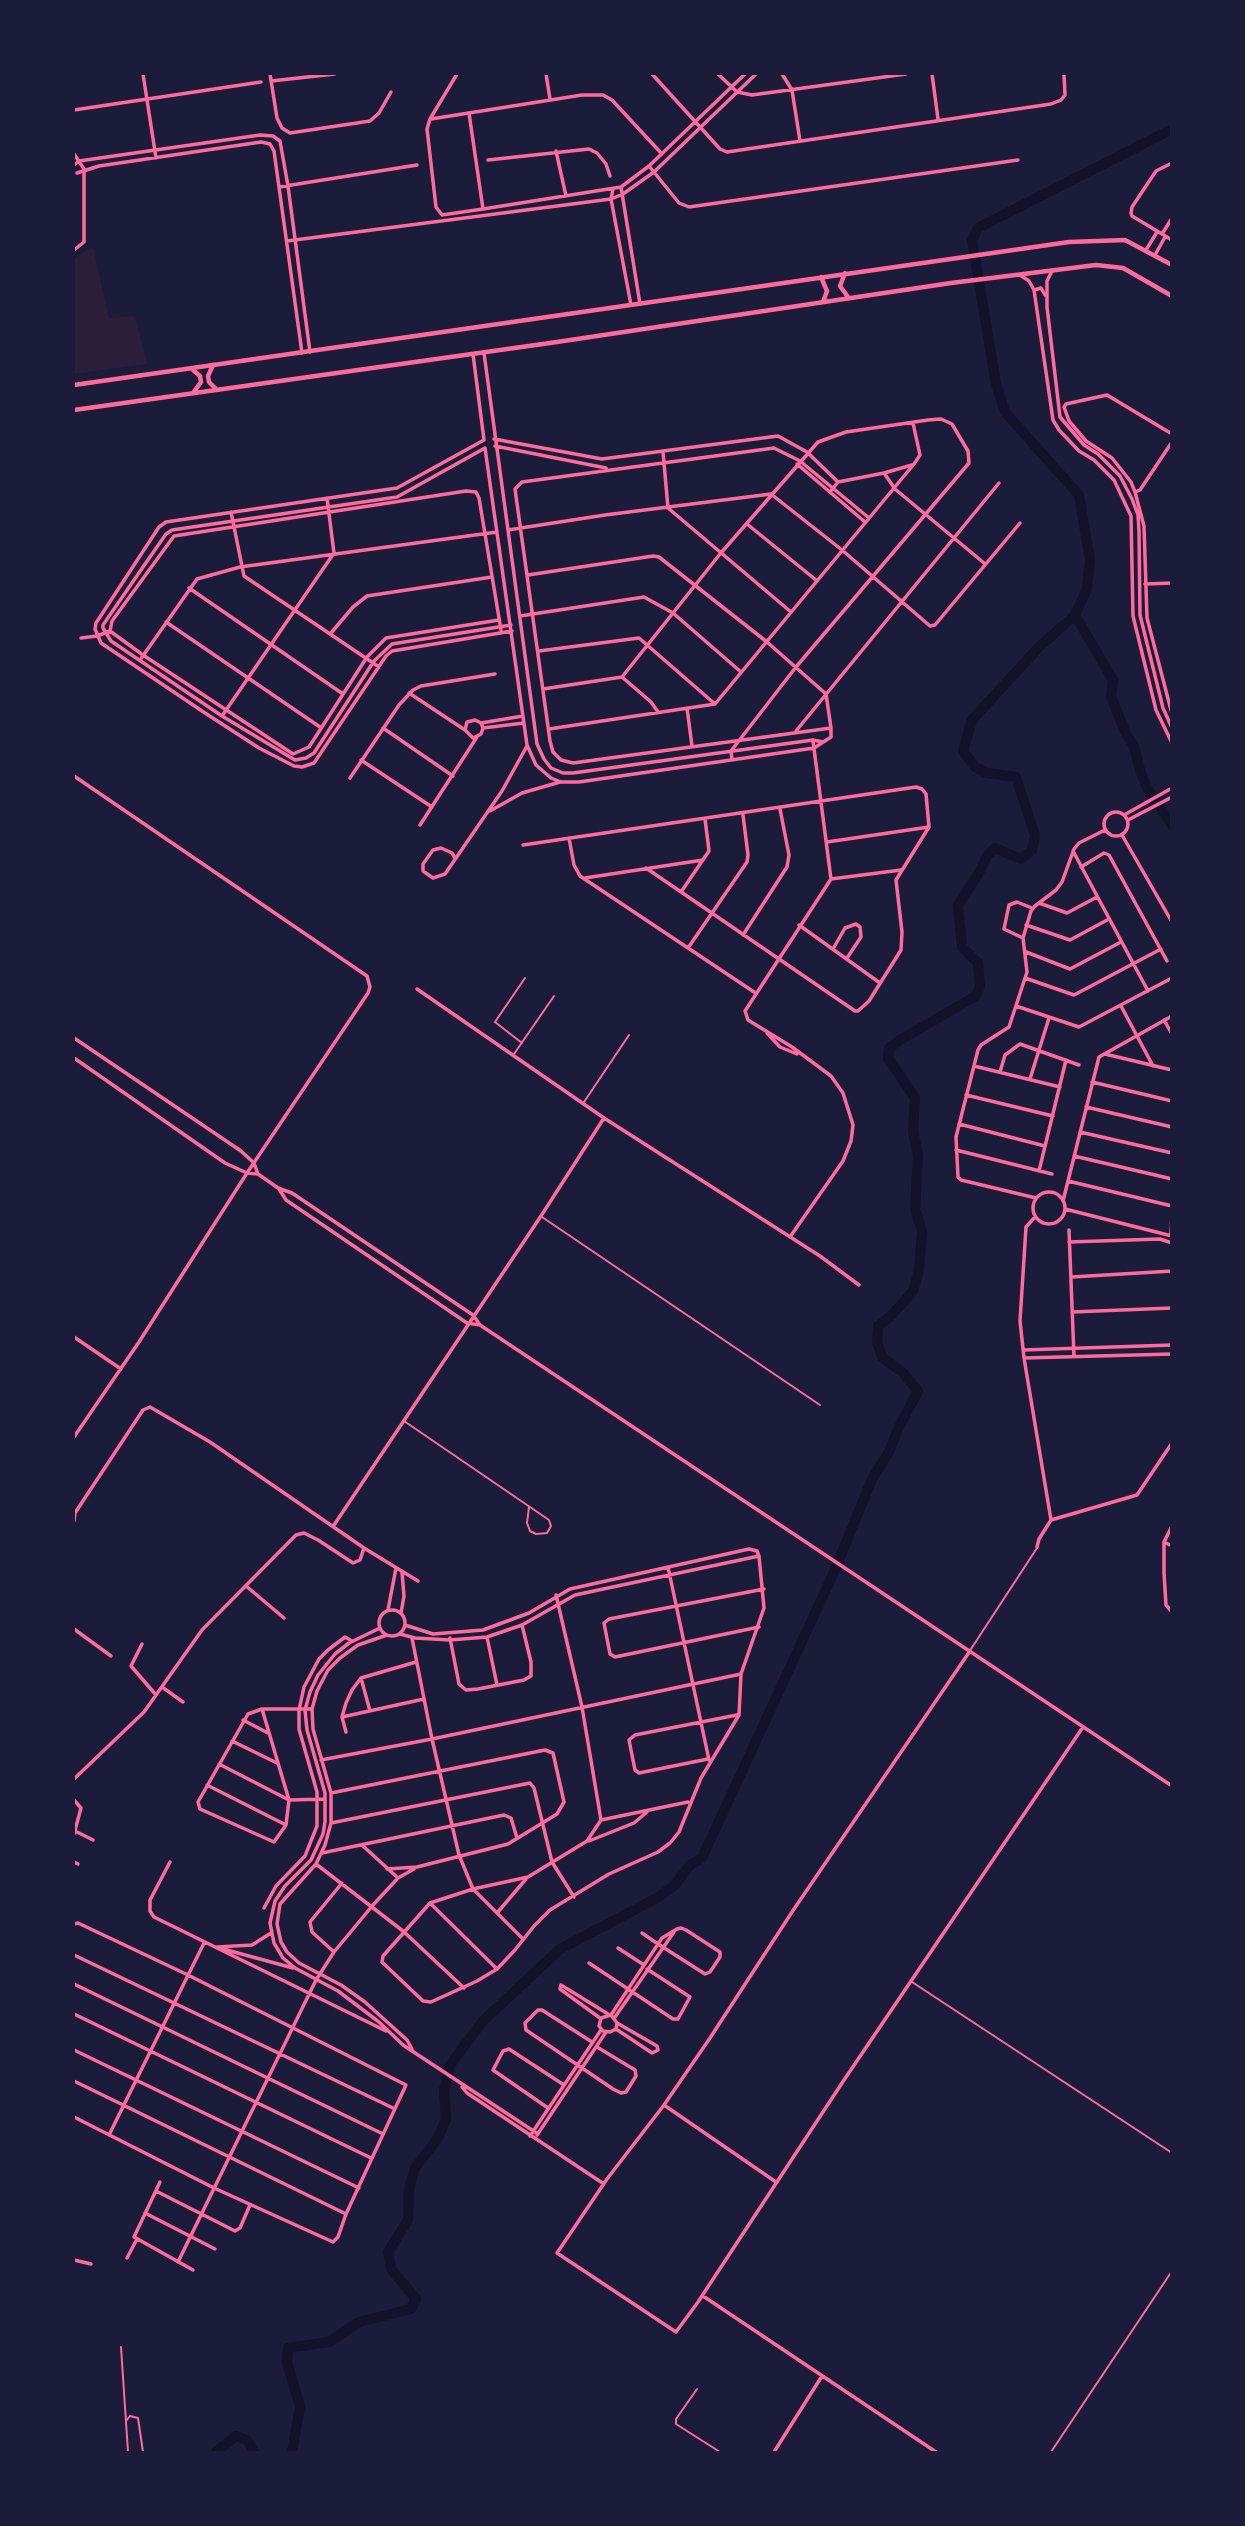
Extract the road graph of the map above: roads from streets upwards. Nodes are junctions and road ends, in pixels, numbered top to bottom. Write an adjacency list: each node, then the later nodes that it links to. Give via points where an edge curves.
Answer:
1 (143, 74): 20 (street)
2 (270, 74): 14 (street)
3 (335, 74): 14 (street)
4 (457, 74): 24 (street)
5 (546, 74): 21 (street)
6 (652, 74): 26 (street)
7 (718, 74): 16 (street)
8 (745, 74): 16 (street)
9 (756, 74): 19 (street)
10 (782, 74): 17 (street)
11 (906, 74): 17 (street)
12 (932, 74): 25 (street)
13 (1064, 74): 25 (street, via 1065,95 1057,103)
14 (271, 81): 18 (street, via 276,118 285,131 301,133 370,121)
15 (261, 82): 20 (street)
16 (731, 87): 19 (street); 26 (street)
17 (792, 90): 19 (street, via 752,95); 28 (street)
18 (391, 92)
19 (737, 92): 27 (street)
20 (147, 97): 22 (street); 29 (street)
21 (550, 100): 23 (street); 31 (street, via 603,95)
22 (74, 110)
23 (470, 113): 24 (street); 53 (street)
24 (430, 119): 53 (street, via 436,207 442,215)
25 (938, 119): 28 (street)
26 (696, 121): 27 (street); 31 (street)
27 (701, 127): 28 (street, via 723,152); 42 (street)
28 (800, 141)
29 (155, 150): 33 (street); 36 (street); 46 (street, via 273,136 283,150)
30 (556, 152): 34 (street); 45 (street, via 593,150); 51 (street)
31 (662, 153): 40 (street)
32 (74, 154): 36 (street)
33 (156, 158): 41 (street); 47 (street, via 270,144)
34 (488, 160)
35 (1018, 160): 42 (street, via 689,207 679,203)
36 (79, 161): 39 (street); 41 (street)
37 (1171, 163): 55 (street, via 1156,171 1131,211)
38 (417, 165): 46 (street)
39 (74, 166): 43 (street)
40 (649, 166): 42 (street); 48 (street)
41 (84, 169): 43 (street); 44 (street)
42 (654, 172): 50 (street)
43 (77, 173): 44 (street)
44 (82, 176): 59 (street, via 84,242)
45 (610, 176)
46 (288, 186): 47 (street); 56 (street)
47 (279, 187): 58 (street)
48 (621, 187): 49 (street); 50 (street)
49 (613, 189): 51 (street); 52 (street)
50 (623, 194): 52 (street); 71 (street)
51 (566, 196): 53 (street)
52 (611, 199): 56 (street); 72 (street)
53 (483, 209)
54 (1171, 218): 55 (street)
55 (1161, 234): 57 (street); 60 (street); 61 (street)
56 (296, 240): 58 (street); 74 (street)
57 (1171, 240)
58 (287, 241): 76 (street)
59 (74, 250)
60 (1146, 250): 61 (street); 64 (street, via 1116,239 1069,242)
61 (1155, 255): 62 (street)
62 (1171, 265)
63 (1052, 271): 65 (street); 68 (street, via 1110,265); 73 (street, via 1046,281)
64 (845, 273): 66 (street); 69 (street, via 840,286)
65 (1020, 275): 67 (street); 69 (street)
66 (820, 277): 70 (street, via 827,292); 71 (street)
67 (1034, 290): 73 (street, via 1044,291); 203 (street, via 1053,420 1079,451 1114,480 1131,516 1133,615 1156,710)
68 (1171, 296)
69 (848, 298): 70 (street)
70 (823, 302): 75 (street)
71 (640, 304): 72 (street)
72 (631, 306): 74 (street)
73 (1047, 307): 193 (street, via 1060,417 1083,445 1120,476 1138,515 1140,614)
74 (310, 352): 76 (street)
75 (484, 352): 77 (street); 83 (street)
76 (302, 353): 78 (street)
77 (473, 354): 81 (street); 85 (street)
78 (213, 365): 79 (street); 81 (street, via 208,376)
79 (188, 369): 80 (street); 82 (street, via 200,376)
80 (74, 385)
81 (217, 390): 82 (street)
82 (193, 393): 84 (street)
83 (490, 409): 85 (street); 88 (street)
84 (74, 410)
85 (481, 410): 89 (street)
86 (913, 423): 94 (street, via 831,436); 97 (street, via 920,453); 112 (street, via 948,421 970,458)
87 (1171, 434): 105 (street, via 1107,395 1064,407 1069,421 1086,441 1112,458)
88 (494, 439): 91 (street); 93 (street, via 602,459)
89 (484, 440): 92 (street); 107 (street, via 397,488)
90 (1171, 442): 105 (street)
91 (495, 446): 98 (street); 118 (street)
92 (485, 448): 108 (street); 119 (street)
93 (663, 452): 94 (street, via 774,436); 95 (street)
94 (807, 452): 96 (street); 100 (street)
95 (665, 463): 96 (street, via 774,448); 98 (street); 109 (street)
96 (798, 463): 102 (street); 104 (street); 106 (street)
97 (914, 464): 99 (street); 103 (street)
98 (611, 469): 117 (street, via 518,484)
99 (884, 473): 100 (street); 103 (street)
100 (838, 482): 102 (street)
101 (999, 483): 121 (street)
102 (833, 487): 104 (street); 113 (street)
103 (895, 489): 112 (street); 113 (street)
104 (830, 492): 113 (street)
105 (1135, 492): 135 (street, via 1144,526)
106 (771, 494): 109 (street); 116 (street); 124 (street)
107 (327, 498): 110 (street); 111 (street)
108 (400, 498): 110 (street); 120 (street, via 474,491)
109 (667, 508): 117 (street); 126 (street)
110 (329, 510): 114 (street); 125 (street)
111 (231, 512): 114 (street); 153 (street, via 159,527 96,623)
112 (926, 515): 121 (street); 130 (street)
113 (867, 520): 124 (street)
114 (234, 523): 128 (street); 147 (street, via 174,536 112,621); 149 (street, via 166,534 103,625)
115 (1020, 523): 127 (street)
116 (747, 524): 126 (street); 132 (street)
117 (521, 528): 118 (street); 129 (street)
118 (508, 530): 122 (street)
119 (497, 532): 120 (street); 123 (street)
120 (485, 534): 125 (street); 131 (street)
121 (955, 539): 127 (street); 137 (street)
122 (510, 545): 123 (street); 142 (street)
123 (499, 546): 145 (street)
124 (842, 550): 130 (street); 132 (street)
125 (334, 553): 128 (street); 138 (street)
126 (720, 554): 134 (street); 139 (street)
127 (984, 563): 137 (street, via 935,625 928,625)
128 (240, 568): 136 (street, via 197,579); 138 (street, via 244,576)
129 (528, 575): 134 (street, via 653,556 664,559); 140 (street)
130 (872, 577): 137 (street); 166 (street)
131 (492, 578): 143 (street); 150 (street, via 367,596)
132 (816, 581): 139 (street)
133 (1171, 583): 135 (street)
134 (695, 584): 141 (street); 157 (street)
135 (1145, 584): 183 (street, via 1150,629)
136 (189, 588): 144 (street); 159 (street)
137 (901, 603): 177 (street)
138 (296, 610): 150 (street); 159 (street)
139 (791, 612): 157 (street)
140 (534, 613): 141 (street, via 641,597); 142 (street); 160 (street)
141 (673, 613): 158 (street); 169 (street)
142 (520, 615): 167 (street)
143 (499, 620): 146 (street); 151 (street)
144 (166, 622): 161 (street); 172 (street)
145 (511, 625): 146 (street); 148 (street)
146 (501, 630): 148 (street); 152 (street); 156 (street)
147 (110, 631): 149 (street); 161 (street)
148 (512, 632): 168 (street)
149 (104, 634): 153 (street); 163 (street)
150 (331, 634): 162 (street)
151 (410, 634): 155 (street); 162 (street, via 386,638)
152 (455, 634): 155 (street); 156 (street)
153 (97, 636): 154 (street); 178 (street)
154 (81, 638)
155 (412, 640): 164 (street, via 392,644)
156 (456, 640): 165 (street, via 399,648)
157 (767, 642): 166 (street); 169 (street)
158 (647, 644): 160 (street, via 634,638); 171 (street); 179 (street)
159 (272, 645): 172 (street); 176 (street)
160 (539, 651): 173 (street)
161 (144, 656): 163 (street); 181 (street)
162 (367, 657): 164 (street); 176 (street)
163 (140, 660): 174 (street)
164 (374, 662): 165 (street); 184 (street)
165 (379, 667): 187 (street)
166 (796, 667): 177 (street); 199 (street)
167 (527, 668): 168 (street); 216 (street, via 537,744 551,768)
168 (517, 669): 186 (street)
169 (741, 673): 179 (street)
170 (495, 674): 175 (street, via 421,686)
171 (622, 677): 173 (street); 182 (street)
172 (249, 678): 181 (street); 190 (street)
173 (543, 690): 194 (street)
174 (186, 692): 178 (street); 185 (street)
175 (409, 693): 191 (street); 195 (street)
176 (342, 694): 190 (street)
177 (826, 694): 192 (street); 196 (street)
178 (182, 696): 206 (street)
179 (715, 704): 180 (street)
180 (687, 708): 182 (street); 205 (street)
181 (226, 710): 185 (street); 190 (street, via 293,754 309,747)
182 (658, 712): 194 (street)
183 (1171, 714)
184 (337, 715): 187 (street); 197 (street)
185 (222, 716): 202 (street)
186 (523, 716): 188 (street); 189 (street)
187 (343, 719): 206 (street, via 314,762 303,767)
188 (524, 723): 189 (street); 204 (street)
189 (482, 726): 195 (street, via 471,720); 198 (street)
190 (321, 727): 197 (street)
191 (383, 728): 210 (street); 218 (street)
192 (831, 728): 196 (street); 201 (street, via 831,737)
193 (1171, 728)
194 (549, 729): 213 (street, via 556,757)
195 (465, 730): 198 (street)
196 (796, 731): 199 (street)
197 (327, 732): 202 (street, via 314,753 295,760)
198 (477, 737): 218 (street)
199 (740, 739): 205 (street); 208 (street)
200 (813, 740): 201 (street); 207 (street); 208 (street)
201 (823, 742): 207 (street)
202 (264, 743): 206 (street)
203 (1171, 743)
204 (527, 745): 220 (street, via 536,765); 226 (street)
205 (692, 746): 213 (street)
206 (260, 748)
207 (814, 748): 211 (street); 223 (street)
208 (731, 751): 209 (street); 211 (street)
209 (704, 755): 212 (street); 214 (street)
210 (361, 760): 219 (street); 224 (street)
211 (732, 760): 214 (street)
212 (663, 761): 215 (street); 216 (street)
213 (573, 763): 216 (street)
214 (705, 764): 215 (street)
215 (665, 769): 220 (street)
216 (573, 773)
217 (74, 776): 310 (street, via 370,981 368,993)
218 (453, 776): 224 (street)
219 (350, 778)
220 (561, 782): 226 (street, via 522,793)
221 (1171, 788): 228 (street)
222 (1170, 799): 230 (street)
223 (820, 803): 225 (street); 232 (street, via 920,788 926,793); 238 (street)
224 (432, 807): 231 (street)
225 (780, 809): 227 (street); 261 (street, via 787,867)
226 (489, 812): 241 (street)
227 (743, 814): 229 (street); 256 (street, via 748,859)
228 (1125, 815): 230 (street); 234 (street, via 1116,811 1107,815)
229 (705, 820): 236 (street); 242 (street, via 709,851)
230 (1128, 820): 235 (street)
231 (420, 825)
232 (929, 827): 233 (street); 237 (street)
233 (911, 830): 237 (street); 238 (street)
234 (1105, 830): 235 (street, via 1112,836); 240 (street)
235 (1122, 835): 258 (street)
236 (569, 838): 239 (street); 249 (street, via 576,871)
237 (924, 838): 246 (street)
238 (827, 842): 250 (street)
239 (523, 845)
240 (1073, 851): 244 (street); 254 (street, via 1062,882)
241 (455, 858): 241 (street, via 441,848 433,850 423,871 438,878)
242 (703, 860): 243 (street); 247 (street)
243 (687, 862): 245 (street); 247 (street)
244 (1081, 867): 253 (street); 266 (street, via 1104,853 1109,855)
245 (646, 868): 249 (street); 252 (street)
246 (903, 870): 248 (street); 251 (street)
247 (696, 871): 252 (street)
248 (890, 872): 250 (street); 251 (street)
249 (583, 878): 264 (street)
250 (831, 879): 259 (street)
251 (896, 880): 274 (street, via 901,950)
252 (681, 892): 256 (street)
253 (1097, 897): 254 (street, via 1067,913); 257 (street)
254 (1039, 903): 255 (street)
255 (1033, 908): 260 (street); 262 (street, via 1017,902 1009,905 1004,929)
256 (712, 913): 261 (street); 264 (street)
257 (1109, 919): 260 (street, via 1070,940); 263 (street)
258 (1171, 922)
259 (799, 925): 265 (street); 268 (street)
260 (1026, 925): 262 (street)
261 (743, 935): 268 (street)
262 (1023, 938): 267 (street)
263 (1121, 942): 267 (street, via 1070,969); 271 (street)
264 (688, 947): 277 (street)
265 (833, 949): 269 (street); 269 (street, via 845,928 856,924 861,937)
266 (1161, 949): 270 (street); 271 (street)
267 (1026, 952): 272 (street)
268 (778, 958): 274 (street, via 855,1011 862,1010); 277 (street)
269 (847, 958): 274 (street)
270 (1167, 961)
271 (1133, 964): 272 (street, via 1074,995); 276 (street)
272 (1025, 978): 278 (street)
273 (1171, 978): 276 (street)
274 (881, 983)
275 (417, 989): 302 (street)
276 (1148, 991): 279 (street)
277 (755, 992): 326 (street, via 744,1011 746,1017 831,1076 850,1109 853,1125 843,1161)
278 (1016, 1006): 281 (street); 291 (street, via 1009,1027 981,1045)
279 (1121, 1006): 281 (street, via 1079,1027); 284 (street)
280 (1171, 1016): 282 (street)
281 (1049, 1018): 286 (street)
282 (1164, 1020): 283 (street); 284 (street)
283 (1171, 1034)
284 (1137, 1035): 287 (street); 292 (street)
285 (74, 1038): 310 (street)
286 (1038, 1049): 289 (street); 294 (street, via 1020,1044 1005,1055); 295 (street)
287 (1103, 1054): 292 (street); 296 (street)
288 (74, 1058): 312 (street, via 225,1163)
289 (1066, 1060): 290 (street); 297 (street)
290 (1079, 1065)
291 (974, 1066): 294 (street); 298 (street)
292 (1153, 1066): 293 (street)
293 (1171, 1070)
294 (1000, 1072): 295 (street)
295 (1030, 1079): 297 (street)
296 (1093, 1082): 299 (street); 300 (street)
297 (1060, 1087): 301 (street)
298 (966, 1095): 301 (street); 303 (street)
299 (1171, 1101)
300 (1086, 1107): 304 (street); 305 (street)
301 (1053, 1116): 306 (street)
302 (604, 1118): 326 (street); 334 (street)
303 (959, 1124): 306 (street); 307 (street)
304 (1171, 1127)
305 (1080, 1132): 308 (street); 309 (street)
306 (1045, 1146): 311 (street)
307 (956, 1149): 311 (street); 318 (street, via 961,1180)
308 (1171, 1153)
309 (1074, 1156): 315 (street); 316 (street)
310 (254, 1163): 312 (street); 313 (street)
311 (1039, 1171): 314 (street)
312 (247, 1173): 313 (street); 344 (street)
313 (258, 1174): 317 (street)
314 (1052, 1174)
315 (1171, 1179)
316 (1068, 1181): 319 (street); 320 (street)
317 (278, 1188): 334 (street); 335 (street, via 286,1200)
318 (1036, 1198): 319 (street, via 1047,1192); 323 (street)
319 (1063, 1201): 321 (street)
320 (1171, 1206)
321 (1065, 1209): 323 (street, via 1053,1224); 325 (street)
322 (1171, 1214): 325 (street)
323 (1035, 1217): 340 (street, via 1026,1227 1020,1321)
324 (1069, 1230): 327 (street)
325 (1171, 1236)
326 (790, 1237): 331 (street)
327 (1069, 1242): 328 (street); 330 (street)
328 (1171, 1243)
329 (1171, 1272): 330 (street)
330 (1072, 1277): 333 (street)
331 (859, 1285)
332 (1171, 1308): 333 (street)
333 (1072, 1312): 339 (street)
334 (473, 1315): 335 (street); 336 (street)
335 (467, 1324): 336 (street); 349 (street)
336 (480, 1325): 386 (street)
337 (74, 1337): 344 (street)
338 (1171, 1345): 339 (street)
339 (1074, 1347): 340 (street); 342 (street)
340 (1023, 1350): 343 (street)
341 (1171, 1354): 342 (street)
342 (1074, 1357): 343 (street)
343 (1024, 1358): 347 (street)
344 (121, 1369): 345 (street)
345 (74, 1437)
346 (1171, 1443): 347 (street, via 1137,1494)
347 (1051, 1520): 353 (street)
348 (74, 1521): 349 (street, via 143,1410 150,1407)
349 (334, 1525): 354 (street)
350 (1171, 1526): 351 (street)
351 (1164, 1542): 352 (street); 359 (street)
352 (1171, 1546)
353 (1037, 1547)
354 (364, 1548): 357 (street); 363 (street, via 360,1560 353,1563 298,1533)
355 (759, 1556): 356 (street, via 749,1549); 360 (street); 364 (street)
356 (667, 1567): 360 (street); 365 (street)
357 (396, 1568): 358 (street); 368 (street)
358 (402, 1572): 362 (street); 370 (street)
359 (1164, 1573): 361 (street); 369 (street, via 1166,1605)
360 (669, 1574): 366 (street); 367 (street)
361 (1171, 1574)
362 (418, 1581)
363 (246, 1586): 371 (street); 393 (street, via 202,1630)
364 (764, 1589): 367 (street); 374 (street)
365 (556, 1595): 366 (street); 378 (street, via 512,1621)
366 (558, 1603): 373 (street); 397 (street)
367 (676, 1607): 385 (street); 385 (street, via 604,1622 610,1654)
368 (388, 1611): 370 (street); 375 (street, via 380,1618)
369 (1171, 1612)
370 (401, 1613): 372 (street)
371 (284, 1618)
372 (405, 1625): 377 (street); 378 (street)
373 (522, 1625): 380 (street); 392 (street, via 531,1676)
374 (759, 1627): 385 (street); 389 (street)
375 (380, 1628): 379 (street); 383 (street)
376 (74, 1629): 387 (street)
377 (400, 1634): 379 (street); 381 (street)
378 (449, 1634): 382 (street)
379 (387, 1635): 399 (street, via 358,1645 333,1664 319,1685)
380 (487, 1637): 382 (street); 392 (street)
381 (412, 1638): 382 (street); 388 (street)
382 (450, 1640): 392 (street, via 462,1688 471,1691)
383 (352, 1641): 400 (street, via 345,1637 319,1659 304,1687); 401 (street, via 322,1669)
384 (142, 1644): 394 (street, via 131,1666)
385 (684, 1644): 391 (street)
386 (970, 1651): 407 (street); 504 (street)
387 (111, 1656)
388 (416, 1662): 390 (street); 395 (street)
389 (741, 1674): 391 (street); 403 (street)
390 (360, 1678): 402 (street); 404 (street)
391 (692, 1683): 397 (street); 406 (street)
392 (497, 1685)
393 (162, 1687): 394 (street); 396 (street)
394 (156, 1695): 417 (street, via 137,1720)
395 (424, 1699): 402 (street); 410 (street)
396 (183, 1702)
397 (582, 1707): 410 (street); 428 (street)
398 (262, 1709): 400 (street); 405 (street); 408 (street)
399 (312, 1709): 401 (street); 412 (street)
400 (299, 1710): 401 (street); 424 (street, via 299,1729)
401 (305, 1710): 422 (street)
402 (370, 1711): 404 (street)
403 (739, 1715): 406 (street); 413 (street)
404 (342, 1717): 409 (street)
405 (243, 1720): 408 (street); 411 (street)
406 (700, 1722): 413 (street); 413 (street, via 632,1736 629,1742 635,1770 642,1773)
407 (1083, 1727): 419 (street); 522 (street)
408 (268, 1732): 414 (street)
409 (346, 1732)
410 (432, 1739): 412 (street); 416 (street)
411 (232, 1741): 414 (street); 415 (street)
412 (321, 1759): 420 (street)
413 (709, 1760): 426 (street)
414 (278, 1763): 425 (street)
415 (219, 1764): 418 (street); 425 (street)
416 (439, 1770): 420 (street); 421 (street); 431 (street, via 549,1750 564,1806)
417 (74, 1779)
418 (207, 1785): 430 (street); 430 (street, via 198,1808 271,1842)
419 (1171, 1786)
420 (331, 1793): 429 (street)
421 (445, 1798): 429 (street); 431 (street, via 530,1783); 432 (street)
422 (325, 1799): 424 (street); 441 (street, via 324,1830)
423 (74, 1800): 433 (street, via 81,1808)
424 (318, 1800): 425 (street); 440 (street, via 317,1826)
425 (289, 1801): 430 (street)
426 (689, 1802): 427 (street); 451 (street, via 679,1832 670,1843)
427 (647, 1812): 428 (street); 436 (street, via 634,1823)
428 (601, 1820): 436 (street)
429 (331, 1823): 438 (street)
430 (286, 1825)
431 (541, 1825): 434 (street); 443 (street)
432 (452, 1826): 434 (street, via 508,1816); 437 (street); 439 (street)
433 (74, 1833): 435 (street)
434 (517, 1838): 439 (street)
435 (93, 1840)
436 (587, 1841): 443 (street)
437 (363, 1846): 438 (street); 446 (street)
438 (321, 1853): 444 (street)
439 (459, 1855): 445 (street); 450 (street)
440 (305, 1856): 441 (street); 454 (street, via 276,1886 265,1905)
441 (311, 1860): 454 (street)
442 (170, 1862): 461 (street, via 150,1900 150,1911)
443 (552, 1862): 447 (street); 451 (street)
444 (316, 1864): 449 (street); 471 (street, via 280,1904 277,1924 287,1952)
445 (417, 1867): 446 (street); 448 (street)
446 (387, 1869): 448 (street)
447 (528, 1877): 450 (street); 455 (street)
448 (398, 1878): 453 (street)
449 (342, 1883): 453 (street); 465 (street, via 310,1922 312,1932)
450 (473, 1889): 452 (street); 455 (street)
451 (574, 1897): 460 (street, via 550,1910)
452 (430, 1903): 457 (street); 470 (street)
453 (373, 1905): 457 (street); 465 (street)
454 (273, 1906): 458 (street)
455 (496, 1913): 460 (street)
456 (74, 1923): 472 (street)
457 (403, 1930): 475 (street); 475 (street, via 382,1962 427,2003)
458 (271, 1933): 463 (street, via 246,1947); 469 (street, via 279,1953)
459 (642, 1933): 462 (street)
460 (523, 1938): 470 (street)
461 (204, 1943): 463 (street); 472 (street)
462 (660, 1945): 462 (street, via 683,1928 720,1952 720,1957 705,1974); 468 (street)
463 (215, 1947): 469 (street); 477 (street)
464 (618, 1948): 468 (street)
465 (334, 1952): 471 (street)
466 (74, 1955): 478 (street)
467 (589, 1963): 476 (street)
468 (646, 1967): 476 (street); 476 (street, via 690,1997 678,2019)
469 (295, 1968): 473 (street)
470 (497, 1969): 475 (street)
471 (320, 1974): 473 (street); 493 (street, via 365,2002)
472 (188, 1975): 478 (street); 484 (street)
473 (316, 1980): 477 (street); 487 (street, via 338,1991)
474 (74, 1984): 483 (street)
475 (464, 1988)
476 (630, 1991): 480 (street)
477 (309, 1994): 484 (street); 487 (street)
478 (174, 2002): 483 (street); 494 (street)
479 (74, 2014): 492 (street)
480 (611, 2015): 481 (street); 481 (street, via 561,1985 559,1989); 482 (street)
481 (601, 2018): 485 (street)
482 (617, 2023): 486 (street); 486 (street, via 658,2050 652,2053)
483 (163, 2026): 492 (street); 497 (street)
484 (293, 2027): 494 (street); 507 (street, via 406,2085)
485 (601, 2029): 488 (street); 489 (street)
486 (616, 2029): 488 (street)
487 (388, 2032): 493 (street)
488 (606, 2032): 490 (street)
489 (592, 2042): 495 (street); 495 (street, via 542,2010 525,2023 526,2030)
490 (597, 2047): 496 (street); 496 (street, via 635,2070 626,2092)
491 (74, 2050): 499 (street)
492 (151, 2050): 499 (street); 502 (street)
493 (412, 2050): 500 (street)
494 (280, 2053): 497 (street); 507 (street)
495 (578, 2064): 496 (street); 501 (street)
496 (583, 2068): 510 (street)
497 (268, 2077): 502 (street); 515 (street)
498 (74, 2081): 505 (street)
499 (135, 2081): 505 (street); 514 (street)
500 (461, 2085): 503 (street); 506 (street)
501 (564, 2085): 508 (street); 508 (street, via 509,2049 503,2051 493,2070)
502 (256, 2101): 514 (street); 520 (street)
503 (490, 2102): 506 (street); 511 (street)
504 (664, 2105): 522 (street); 523 (street)
505 (123, 2106): 516 (street); 519 (street)
506 (486, 2106): 512 (street)
507 (396, 2109): 515 (street)
508 (547, 2110): 510 (street); 513 (street)
509 (74, 2117): 516 (street)
510 (551, 2117): 518 (street)
511 (516, 2119): 512 (street); 513 (street)
512 (512, 2124): 517 (street)
513 (533, 2131): 517 (street); 518 (street)
514 (241, 2132): 519 (street); 525 (street)
515 (383, 2134): 520 (street)
516 (109, 2135): 524 (street)
517 (530, 2136): 518 (street)
518 (537, 2136): 523 (street)
519 (229, 2158): 524 (street); 530 (street)
520 (372, 2158): 525 (street)
521 (160, 2182): 526 (street)
522 (776, 2182): 539 (street)
523 (604, 2184): 539 (street, via 557,2253 676,2332)
524 (214, 2188): 527 (street); 529 (street)
525 (359, 2188): 530 (street)
526 (156, 2191): 528 (street); 529 (street)
527 (250, 2205): 529 (street, via 235,2231); 530 (street, via 333,2242)
528 (145, 2213): 531 (street); 532 (street)
529 (201, 2214): 531 (street)
530 (346, 2214)
531 (191, 2237): 533 (street); 536 (street)
532 (135, 2238): 534 (street); 536 (street)
533 (215, 2249)
534 (127, 2258)
535 (74, 2260): 537 (street)
536 (178, 2262): 538 (street)
537 (92, 2264)
538 (193, 2270)
539 (703, 2296): 540 (street)
540 (822, 2376): 541 (street); 542 (street)
541 (774, 2452)
542 (936, 2452)

